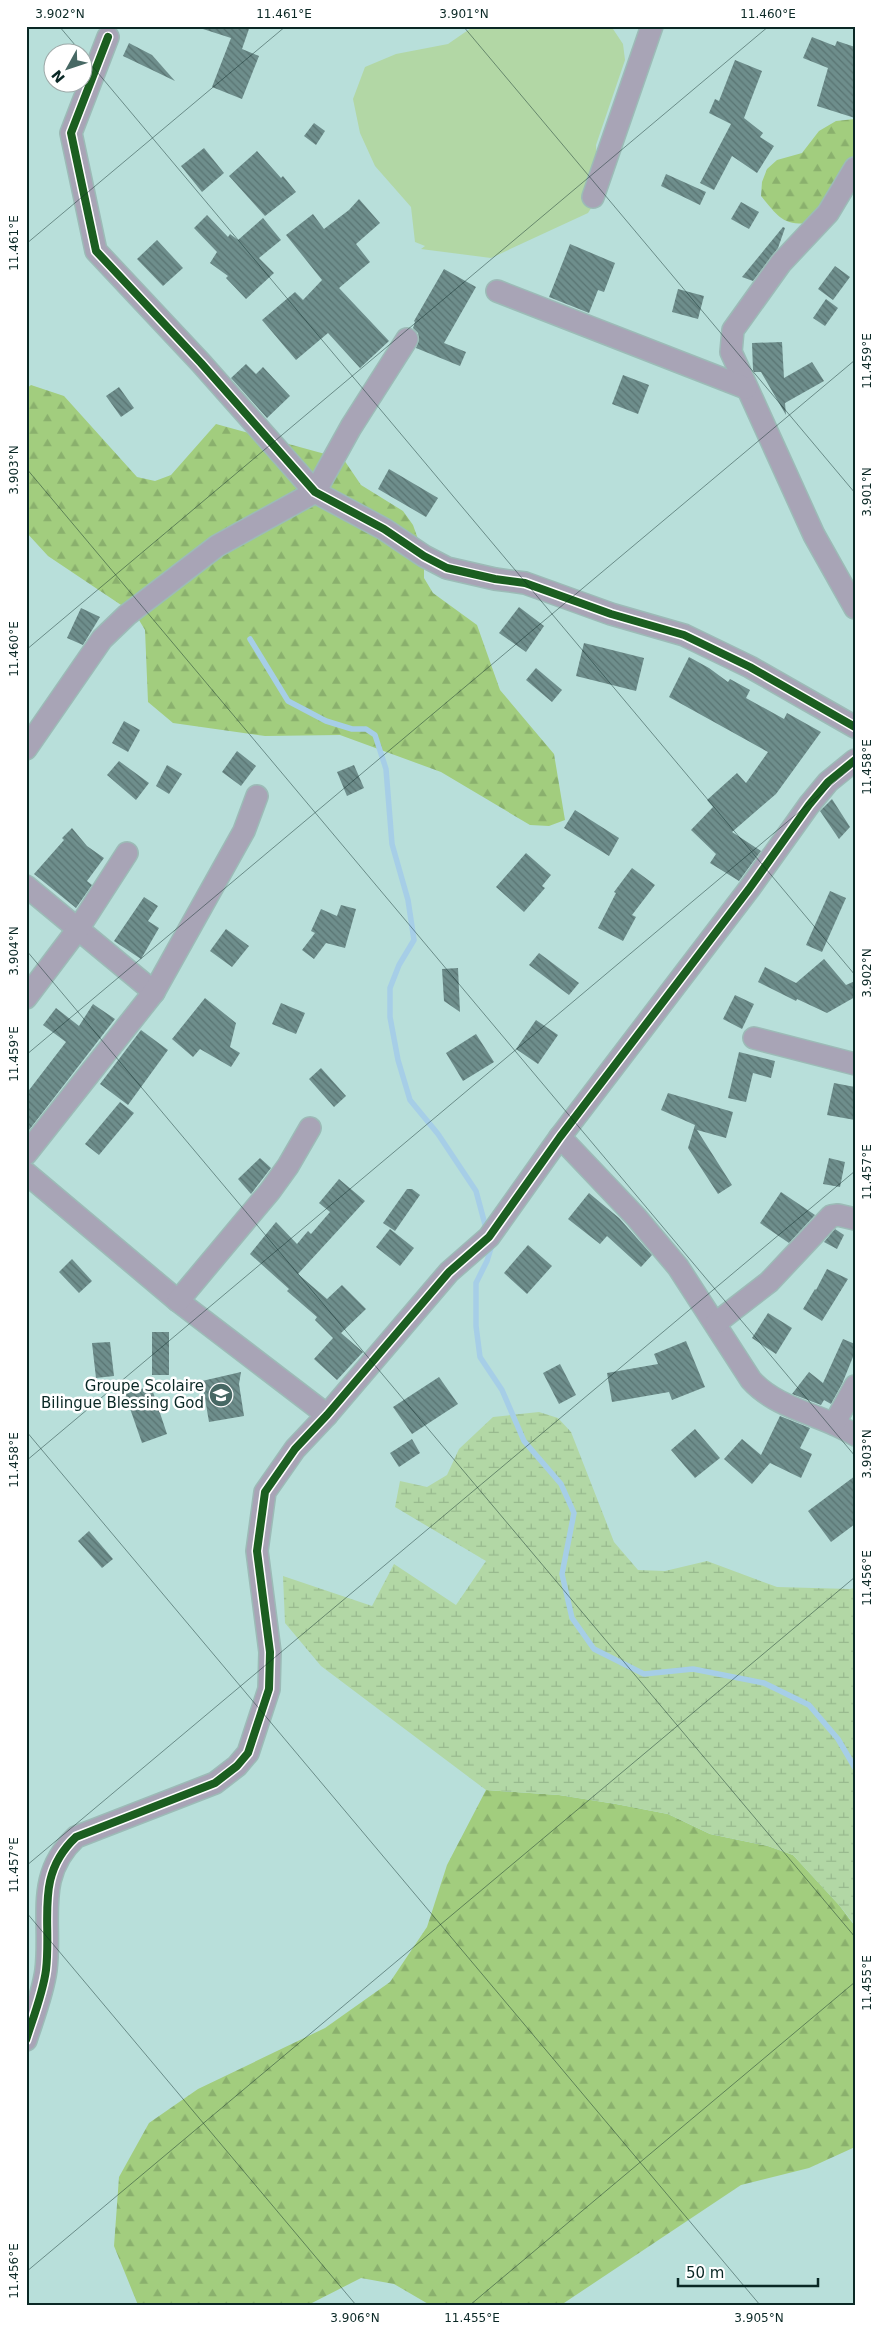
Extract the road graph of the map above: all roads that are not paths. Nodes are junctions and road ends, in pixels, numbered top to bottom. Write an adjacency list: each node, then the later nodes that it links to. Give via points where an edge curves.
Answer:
1 (652, 26): 4 (street)
2 (108, 37): 8 (street, via 71,133 96,251)
3 (855, 168): 7 (street, via 835,203 781,263 733,330 731,352)
4 (593, 197)
5 (497, 290): 7 (street)
6 (407, 339): 8 (street)
7 (746, 388): 9 (street, via 814,535)
8 (314, 492): 10 (street, via 384,529 447,568 525,583 610,614 684,635 750,667); 11 (street, via 217,546 127,615 102,639)
9 (855, 608)
10 (855, 727)
11 (26, 749)
12 (855, 760): 22 (street, via 818,792 749,889)
13 (257, 796): 17 (street, via 244,831)
14 (127, 853): 16 (street)
15 (26, 886): 16 (street)
16 (78, 929): 17 (street); 18 (street)
17 (154, 992): 23 (street)
18 (26, 998)
19 (754, 1038): 20 (street)
20 (855, 1064)
21 (310, 1128): 26 (street, via 275,1185)
22 (560, 1137): 27 (street, via 636,1217 678,1267); 29 (street, via 489,1237 449,1272)
23 (26, 1154)
24 (26, 1173): 26 (street)
25 (855, 1220): 27 (street, via 838,1214 831,1216 769,1282)
26 (178, 1301): 29 (street)
27 (716, 1323): 30 (street, via 760,1390)
28 (855, 1386): 30 (street)
29 (327, 1415): 32 (street, via 295,1449 265,1492 258,1550 270,1652 269,1689 248,1752 237,1766 215,1783 76,1837 64,1848 53,1867 48,1893 46,1970)
30 (834, 1424): 31 (street)
31 (855, 1435)
32 (26, 2040)

